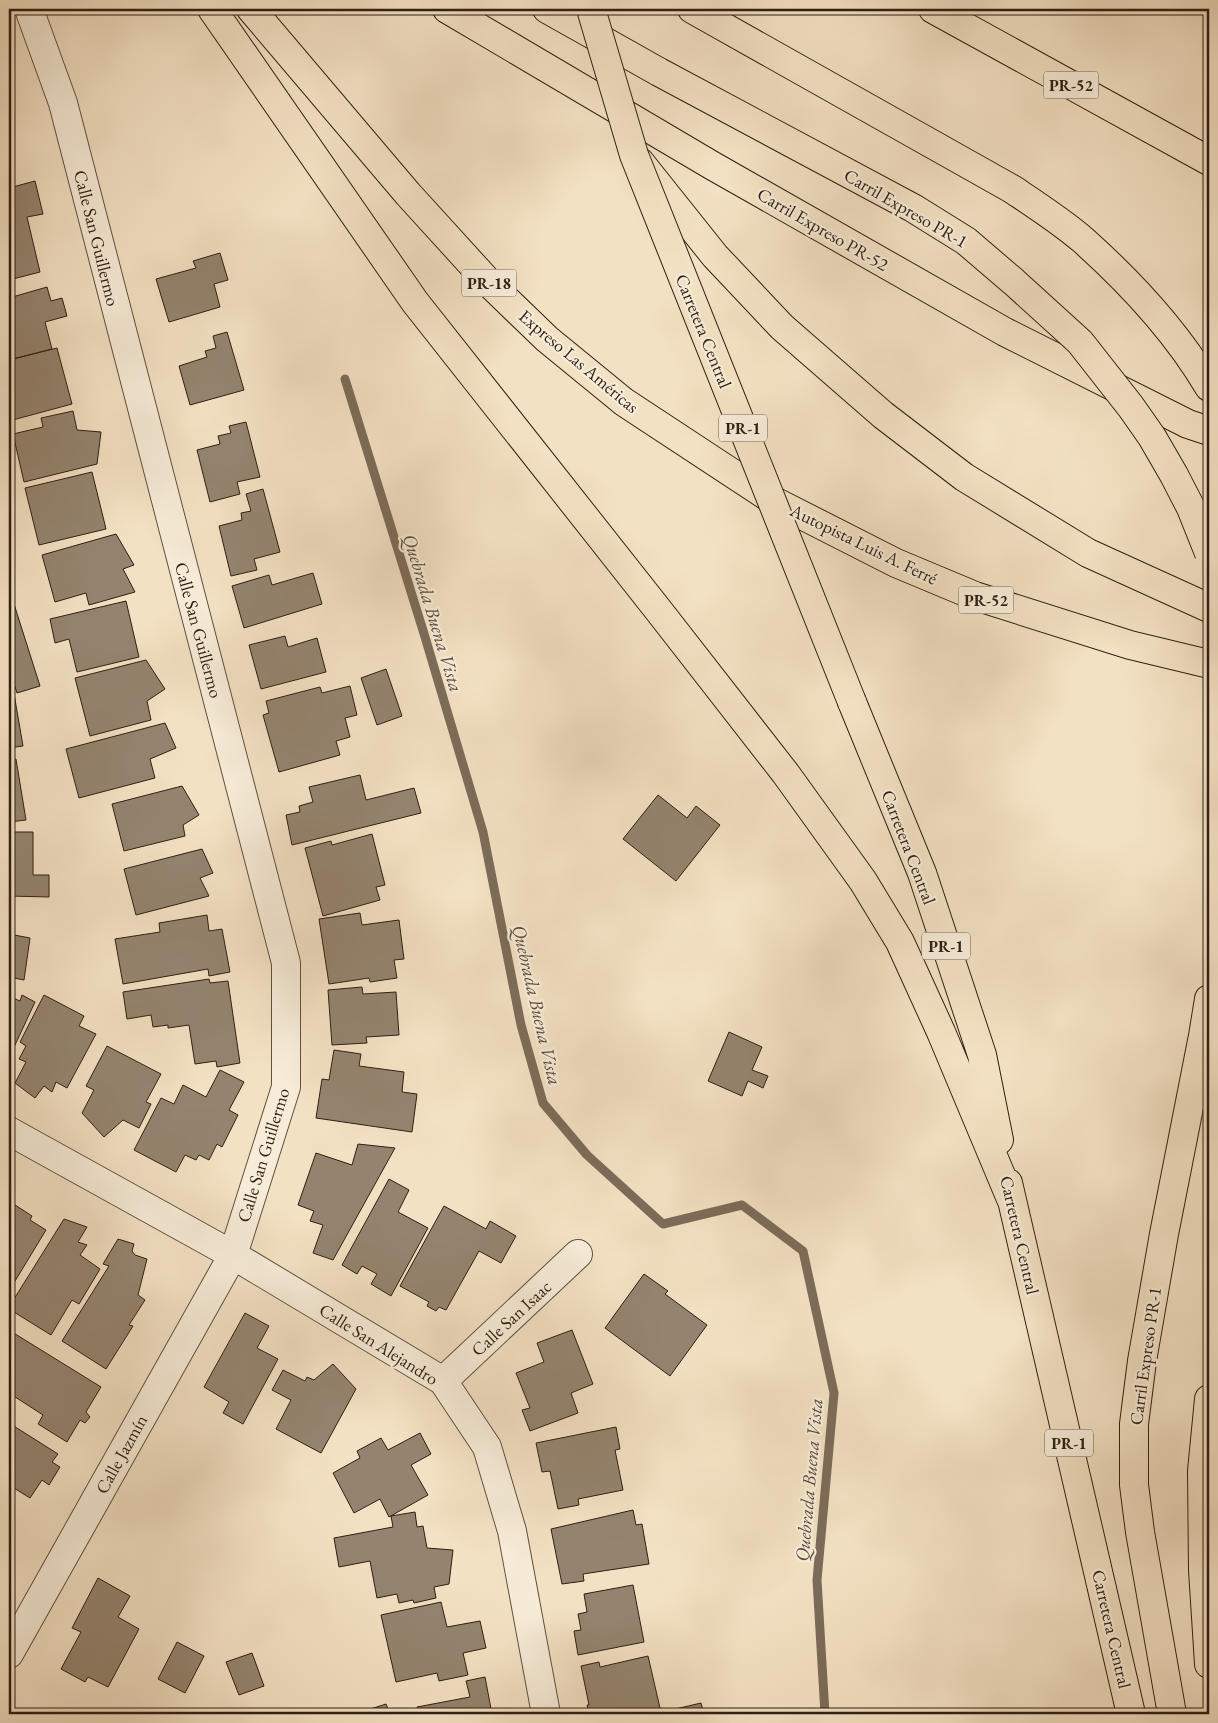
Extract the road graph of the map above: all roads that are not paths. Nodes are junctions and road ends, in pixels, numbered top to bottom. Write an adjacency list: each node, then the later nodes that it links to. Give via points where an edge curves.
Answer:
1 (29, 9): 21 (street, Calle San Guillermo, via 63,103 286,963 286,1088)
2 (212, 9): 19 (highway, via 415,302 660,611 786,774 862,880 900,942)
3 (251, 9): 13 (highway, Expreso Las Américas / PR-18, via 408,194 489,283 547,339 624,402)
4 (447, 9): 12 (highway, Carril Expreso PR-52, via 713,166 1005,332 1188,424)
5 (547, 9): 14 (highway, Carril Expreso PR-1, bridge, via 913,208 966,241 1080,342 1131,407 1174,475)
6 (591, 9): 9 (highway, Carretera Central / PR-1, bridge)
7 (692, 9): 11 (highway, via 1012,189 1050,215 1082,240 1154,310)
8 (933, 9): 10 (highway, PR-52)
9 (634, 155): 15 (highway, via 722,263 782,326 882,415 964,477 1088,552); 19 (highway, Carretera Central / PR-1, bridge, via 922,873 982,1055)
10 (1209, 161)
11 (1209, 387)
12 (1209, 431)
13 (776, 502): 16 (highway, Autopista Luis A. Ferré / PR-52, via 896,563 975,596 1130,645)
14 (1209, 554)
15 (1209, 608)
16 (1209, 664)
17 (1209, 999): 30 (highway, Carril Expreso PR-1, via 1164,1234 1134,1424 1134,1485 1140,1532)
18 (9, 1131): 21 (street, Calle San Alejandro)
19 (1011, 1200): 26 (highway, Carretera Central / PR-1)
20 (578, 1254): 22 (street, Calle San Isaac)
21 (233, 1255): 22 (street, Calle San Alejandro); 24 (street, Calle Jazmín)
22 (443, 1381): 27 (street, Calle San Alejandro, via 487,1447 512,1531)
23 (1209, 1399): 25 (highway, via 1202,1471 1202,1570)
24 (9, 1654)
25 (1209, 1664)
26 (1126, 1686): 28 (highway); 29 (highway, Carretera Central / PR-1)
27 (546, 1714)
28 (1125, 1714)
29 (1131, 1714)
30 (1172, 1714)

